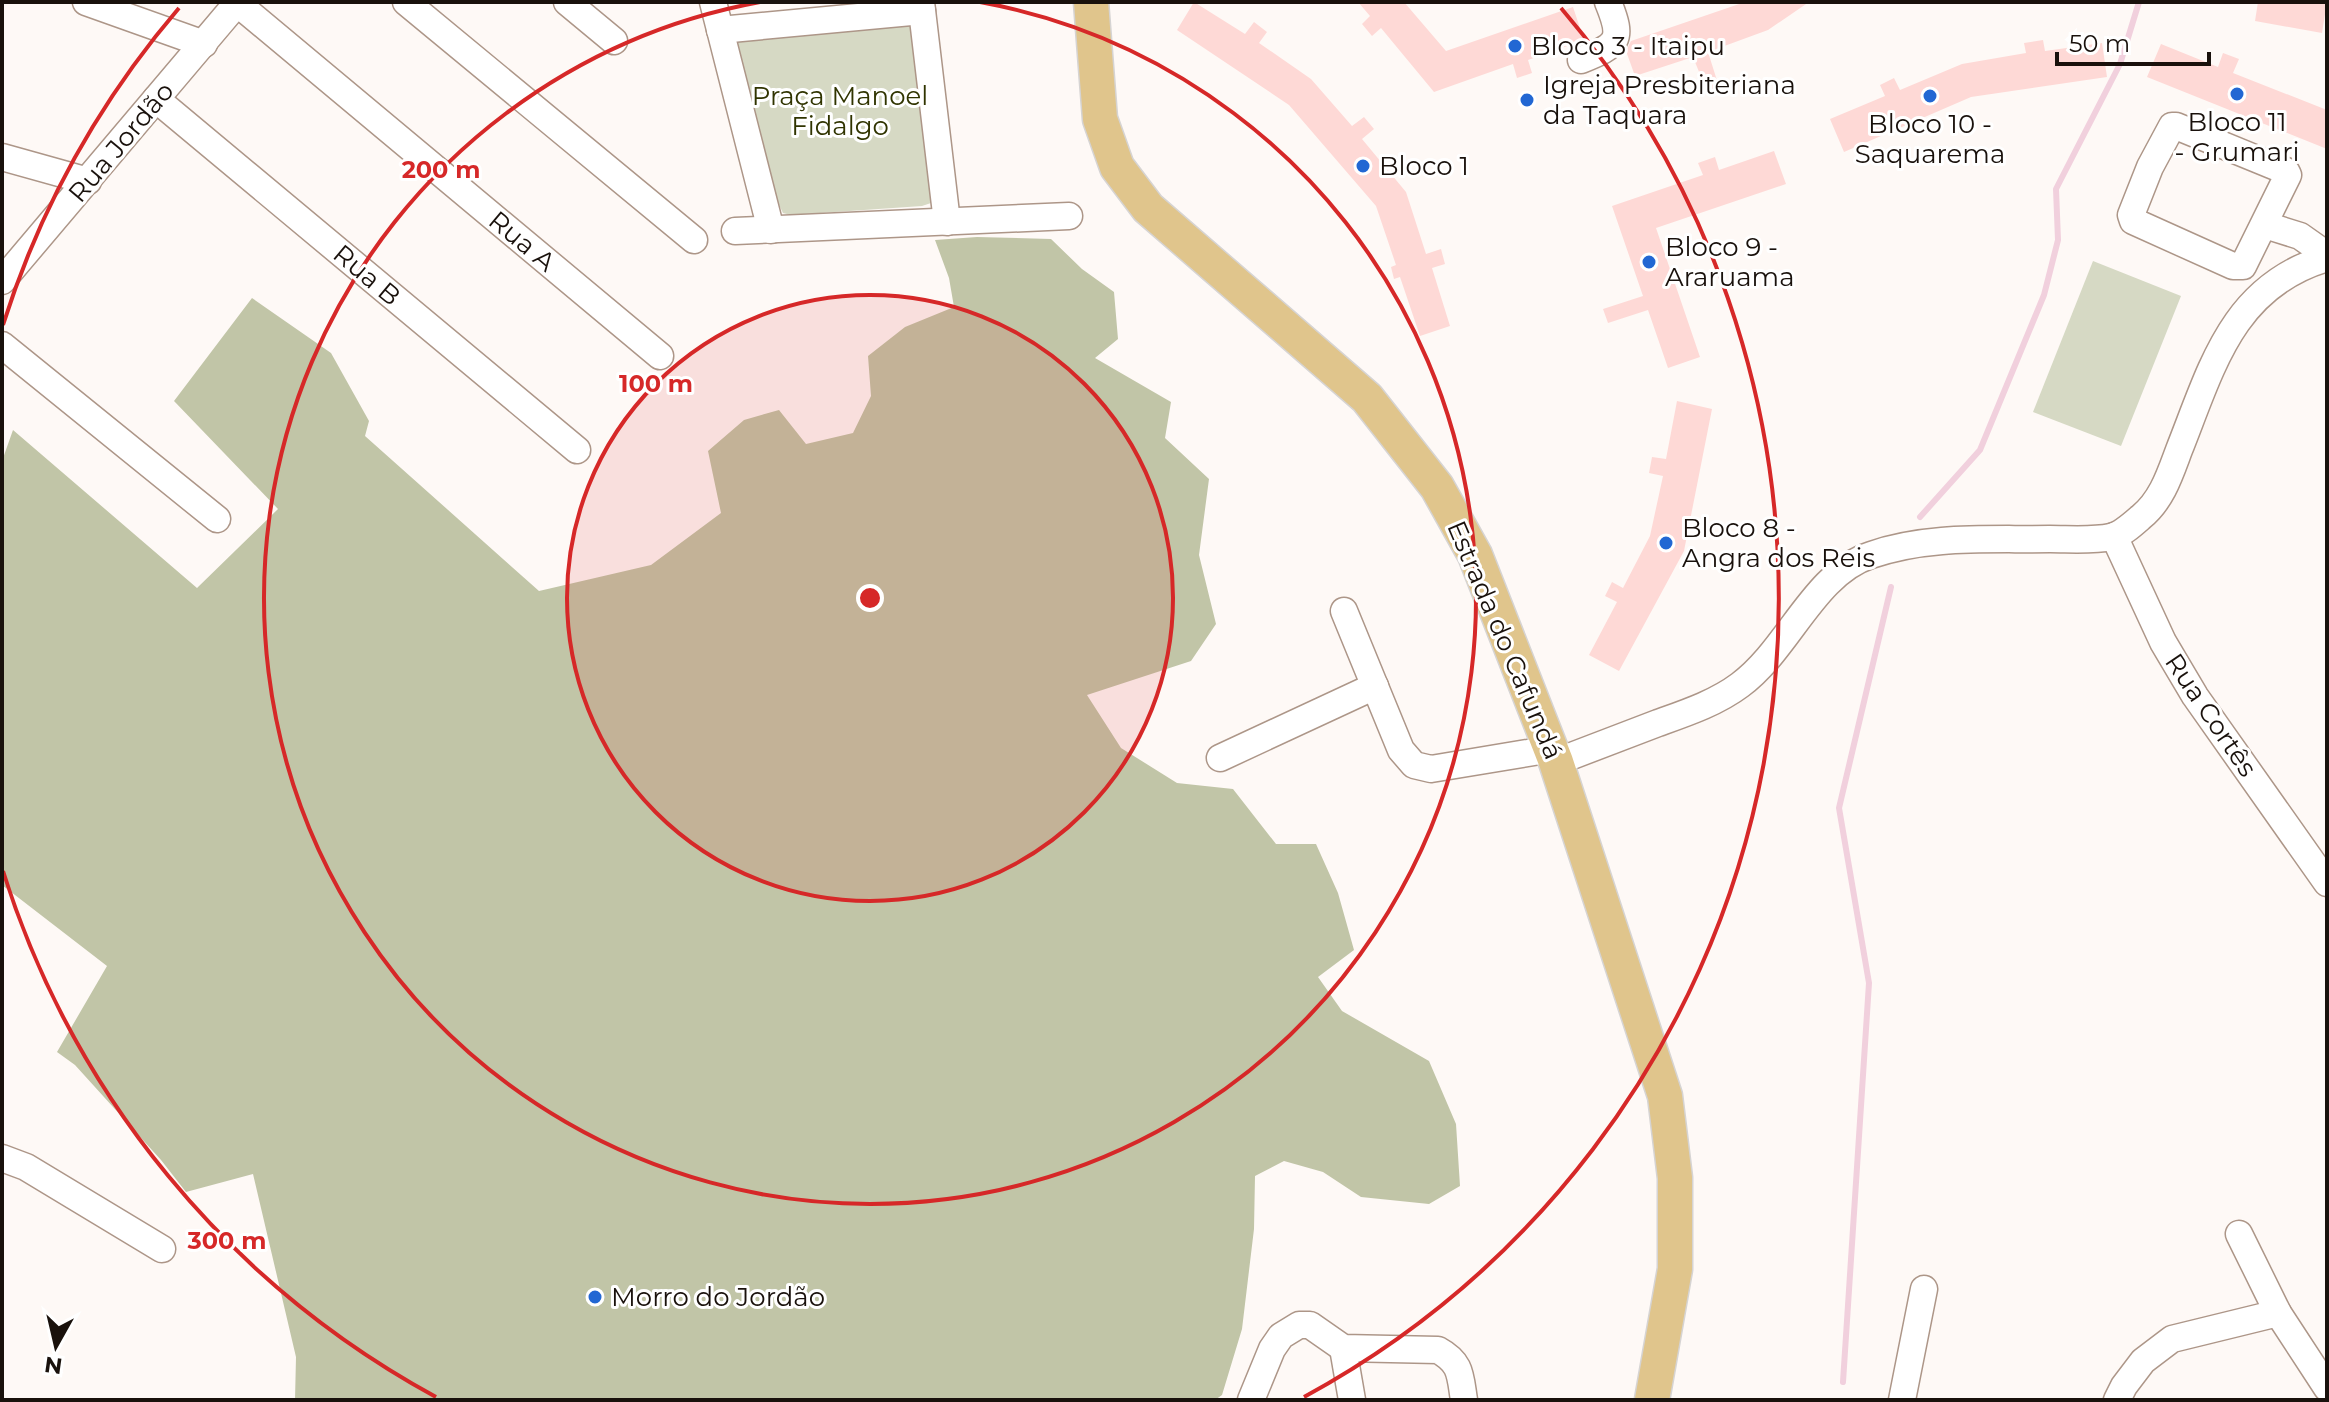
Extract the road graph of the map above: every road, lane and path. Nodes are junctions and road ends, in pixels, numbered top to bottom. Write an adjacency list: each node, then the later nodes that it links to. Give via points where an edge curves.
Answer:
1 (86, 2): 11 (street)
2 (406, 2): 21 (street)
3 (567, 2): 10 (street)
4 (713, 2): 9 (street)
5 (1091, 2): 31 (main road, Estrada do Cafundá, via 1100,119 1117,167 1148,208 1367,398 1437,487 1475,555)
6 (1608, 2): 12 (street, via 1615,40 1606,50)
7 (238, 3): 11 (street, Rua Jordão); 25 (street, Rua A)
8 (921, 6): 9 (street); 17 (street)
9 (720, 30): 19 (street)
10 (614, 41)
11 (204, 44): 13 (street, Rua Jordão)
12 (1581, 60)
13 (156, 99): 15 (street, Rua Jordão); 26 (street, Rua B)
14 (2, 157): 15 (street)
15 (88, 181): 23 (street, Rua Jordão)
16 (1069, 216): 17 (street)
17 (947, 222): 19 (street)
18 (2265, 225): 18 (street, via 2286,171 2176,126 2168,129 2131,215 2133,221 2239,267); 22 (street, via 2300,236)
19 (771, 230): 20 (street)
20 (735, 231)
21 (694, 240)
22 (2327, 257): 28 (street, via 2271,284 2238,317 2216,358 2163,492 2143,516)
23 (7, 267)
24 (2, 345): 27 (street)
25 (660, 356)
26 (577, 450)
27 (217, 519)
28 (2114, 536): 31 (street, via 1940,540 1866,556 1835,574 1769,661 1739,687 1702,707); 33 (street, Rua Cortês, via 2163,642 2195,696)
29 (1344, 611): 30 (street)
30 (1375, 686): 31 (street, via 1401,750 1414,765 1431,769); 32 (street)
31 (1554, 755): 44 (main road, Estrada do Cafundá, via 1665,1096 1675,1178 1675,1269)
32 (1220, 758)
33 (2327, 883)
34 (2, 1158): 36 (street, via 26,1167)
35 (2239, 1234): 38 (street)
36 (162, 1249)
37 (1924, 1289): 45 (street)
38 (2278, 1313): 40 (street); 46 (street, via 2172,1339 2143,1361)
39 (1343, 1348): 41 (street, via 1310,1325 1299,1325 1272,1349); 42 (street); 43 (street, via 1438,1350 1458,1366)
40 (2327, 1388)
41 (1251, 1400)
42 (1352, 1400)
43 (1464, 1400)
44 (1652, 1400)
45 (1902, 1400)
46 (2117, 1400)

